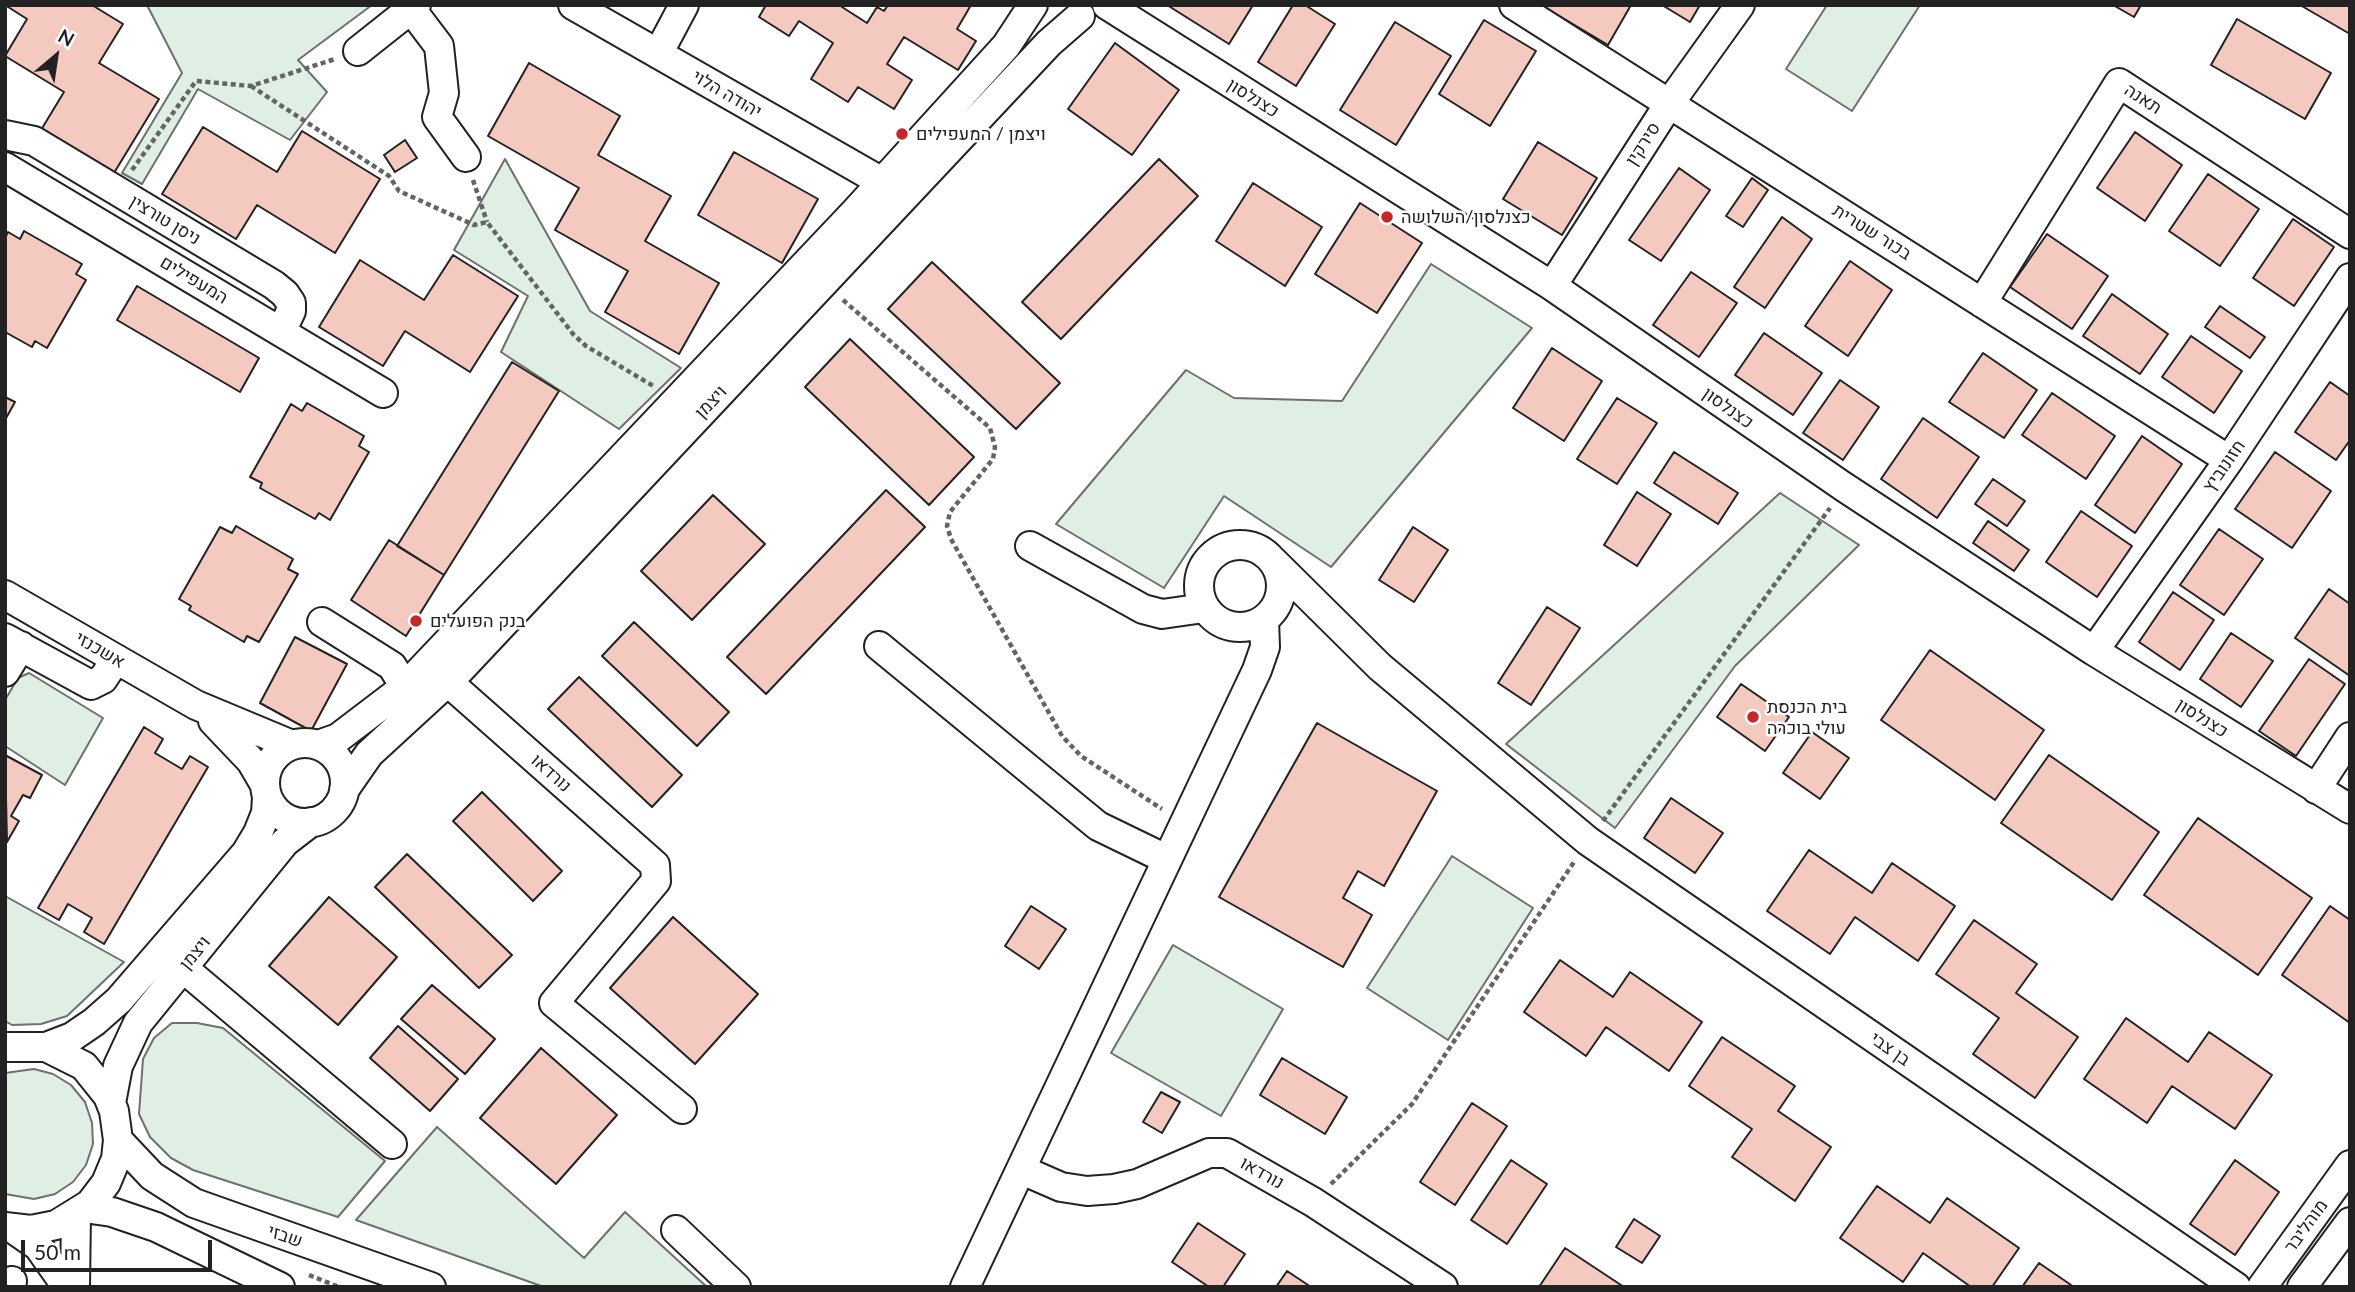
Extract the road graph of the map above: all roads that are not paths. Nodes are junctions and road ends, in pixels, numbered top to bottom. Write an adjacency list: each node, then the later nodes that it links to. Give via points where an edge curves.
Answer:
1 (573, 5): 10 (street, יהודה הלוי)
2 (684, 5): 10 (street)
3 (1033, 5): 15 (street, ויצמן, via 1006,46)
4 (1048, 5): 8 (street, כצנלסון, via 1063,15)
5 (1514, 5): 11 (street, בכור שטרית)
6 (1740, 5): 11 (street, סירקין)
7 (414, 7): 9 (street); 13 (street, via 439,46 444,93 437,117)
8 (1097, 9): 20 (street, כצנלסון); 37 (street, ויצמן, via 1049,43)
9 (358, 51)
10 (658, 54): 15 (street, יהודה הלוי)
11 (1669, 104): 20 (street, סירקין); 21 (street, בכור שטרית)
12 (5, 135): 16 (street, ניסן טורצין, via 34,141)
13 (466, 156)
14 (5, 167): 17 (street, המעפילים)
15 (882, 182): 38 (street, ויצמן)
16 (125, 196): 17 (street); 22 (street, ניסן טורצין, via 285,294 291,311)
17 (116, 233): 22 (street, המעפילים)
18 (2350, 234): 21 (street, תאנה, via 2119,83)
19 (2350, 278): 24 (street, חזונוביץ)
20 (1552, 286): 34 (street, כצנלסון, via 1844,488)
21 (1982, 303): 24 (street, בכור שטרית)
22 (281, 332): 23 (street, המעפילים)
23 (383, 393)
24 (2229, 460): 34 (street, חזונוביץ)
25 (1030, 546): 28 (street, via 1143,609 1162,614)
26 (1273, 561): 28 (street, via 1251,546 1237,545 1211,556 1198,581); 29 (street, via 1281,586); 31 (street, בן צבי)
27 (5, 595): 35 (street, אשכנזי)
28 (1204, 608): 29 (street, via 1226,626 1239,628)
29 (1269, 615): 31 (street, via 1304,610); 47 (street, via 1257,670)
30 (321, 622): 38 (street, via 392,666)
31 (1335, 623): 68 (street, בן צבי, via 1380,667 1588,841)
32 (13, 642): 35 (street, via 91,685 103,679); 36 (street)
33 (879, 646): 47 (street, via 1098,826)
34 (2094, 651): 42 (street, כצנלסון)
35 (116, 659): 39 (street, אשכנזי)
36 (5, 672)
37 (448, 682): 43 (street, ויצמן, via 369,754); 52 (street, נורדאו, via 655,865 656,881 554,1003)
38 (405, 687): 41 (street, ויצמן, via 338,738)
39 (195, 705): 41 (street, אשכנזי); 44 (street, אשכנזי, via 232,737)
40 (2350, 737): 42 (street)
41 (305, 745): 43 (street, via 337,759 345,778); 44 (street, via 271,761)
42 (2316, 789): 45 (street, כצנלסון)
43 (344, 790): 46 (street, via 332,811)
44 (266, 791): 46 (street, via 274,807 289,819); 50 (street, ויצמן, via 266,813 246,853 153,962 94,1022)
45 (2350, 810)
46 (310, 822): 48 (street, ויצמן, via 285,842)
47 (1166, 859): 56 (street)
48 (183, 968): 51 (street, ויצמן, via 126,1045); 54 (street)
49 (6, 1047): 50 (street)
50 (46, 1047): 51 (street, via 84,1066 98,1079)
51 (111, 1103): 53 (street)
52 (682, 1109)
53 (118, 1140): 57 (street, via 106,1183); 64 (street, שבזי, via 152,1177 194,1203)
54 (392, 1144)
55 (2350, 1165): 69 (street, מוהליבר)
56 (1023, 1170): 66 (street); 67 (street, נורדאו, via 1061,1187 1087,1191 1137,1184 1209,1153 1227,1153 1313,1202)
57 (80, 1211): 59 (street, via 56,1225); 62 (street); 63 (street, via 111,1212 156,1227)
58 (2350, 1222): 70 (street, מוהליבר)
59 (9, 1228): 61 (street, via 38,1246)
60 (676, 1230): 65 (street)
61 (66, 1287)
62 (75, 1287)
63 (280, 1287)
64 (431, 1287)
65 (736, 1287)
66 (965, 1287)
67 (1443, 1287)
68 (2236, 1287)
69 (2262, 1287)
70 (2302, 1287)

